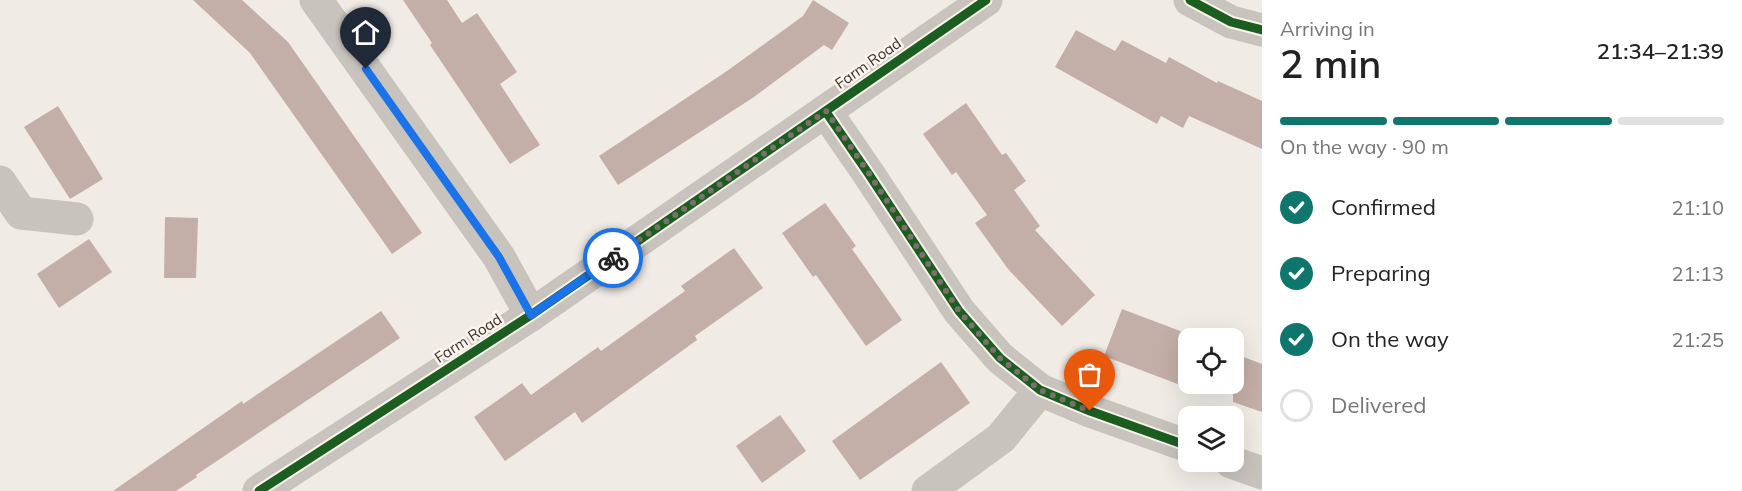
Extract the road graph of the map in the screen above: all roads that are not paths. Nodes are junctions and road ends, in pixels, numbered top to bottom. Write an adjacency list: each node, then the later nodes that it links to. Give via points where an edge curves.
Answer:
1 (316, 0): 8 (street, via 499,257)
2 (986, 0): 5 (street, Farm Road)
3 (1190, 0): 4 (street, via 1231,22)
4 (1262, 30)
5 (826, 111): 8 (street, Farm Road); 9 (street, via 959,311 1000,358)
6 (4, 195): 7 (street, via 21,213)
7 (77, 219)
8 (531, 315): 13 (street, Farm Road)
9 (1040, 390): 10 (street); 14 (street, via 1001,438)
10 (1178, 442)
11 (1244, 467): 12 (street)
12 (1262, 473)
13 (260, 491)
14 (928, 491)

